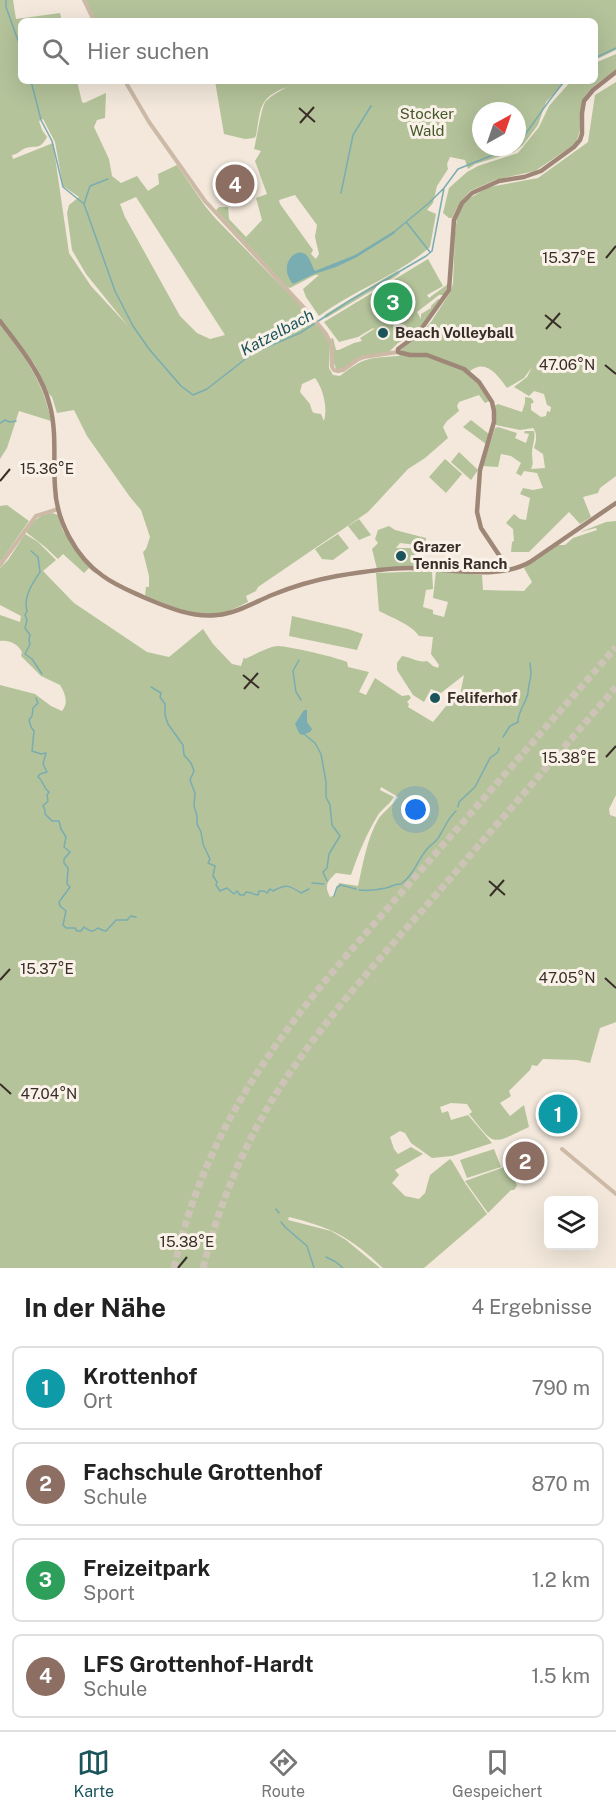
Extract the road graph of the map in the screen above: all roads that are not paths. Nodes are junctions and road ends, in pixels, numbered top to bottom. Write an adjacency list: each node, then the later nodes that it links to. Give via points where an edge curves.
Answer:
1 (84, 0): 2 (street)
2 (92, 18)
3 (616, 72): 6 (main road, via 584,101 582,134 574,147 540,171 499,181 472,193 462,203 454,220 449,290 417,335)
4 (127, 84): 6 (street, via 205,201 319,325 332,347 332,367 343,370 364,357)
5 (0, 321): 8 (main road, via 32,364 50,406)
6 (398, 352): 10 (main road, via 436,357 464,369 479,382 492,402 494,426 480,470 477,512 481,528)
7 (616, 502): 10 (main road, via 530,562)
8 (58, 509): 9 (street, via 36,516); 10 (main road, via 78,551 104,577 149,599 200,616 225,614 309,581 361,572 408,568)
9 (0, 565)
10 (509, 570)
11 (562, 1149): 12 (street)
12 (616, 1194)

